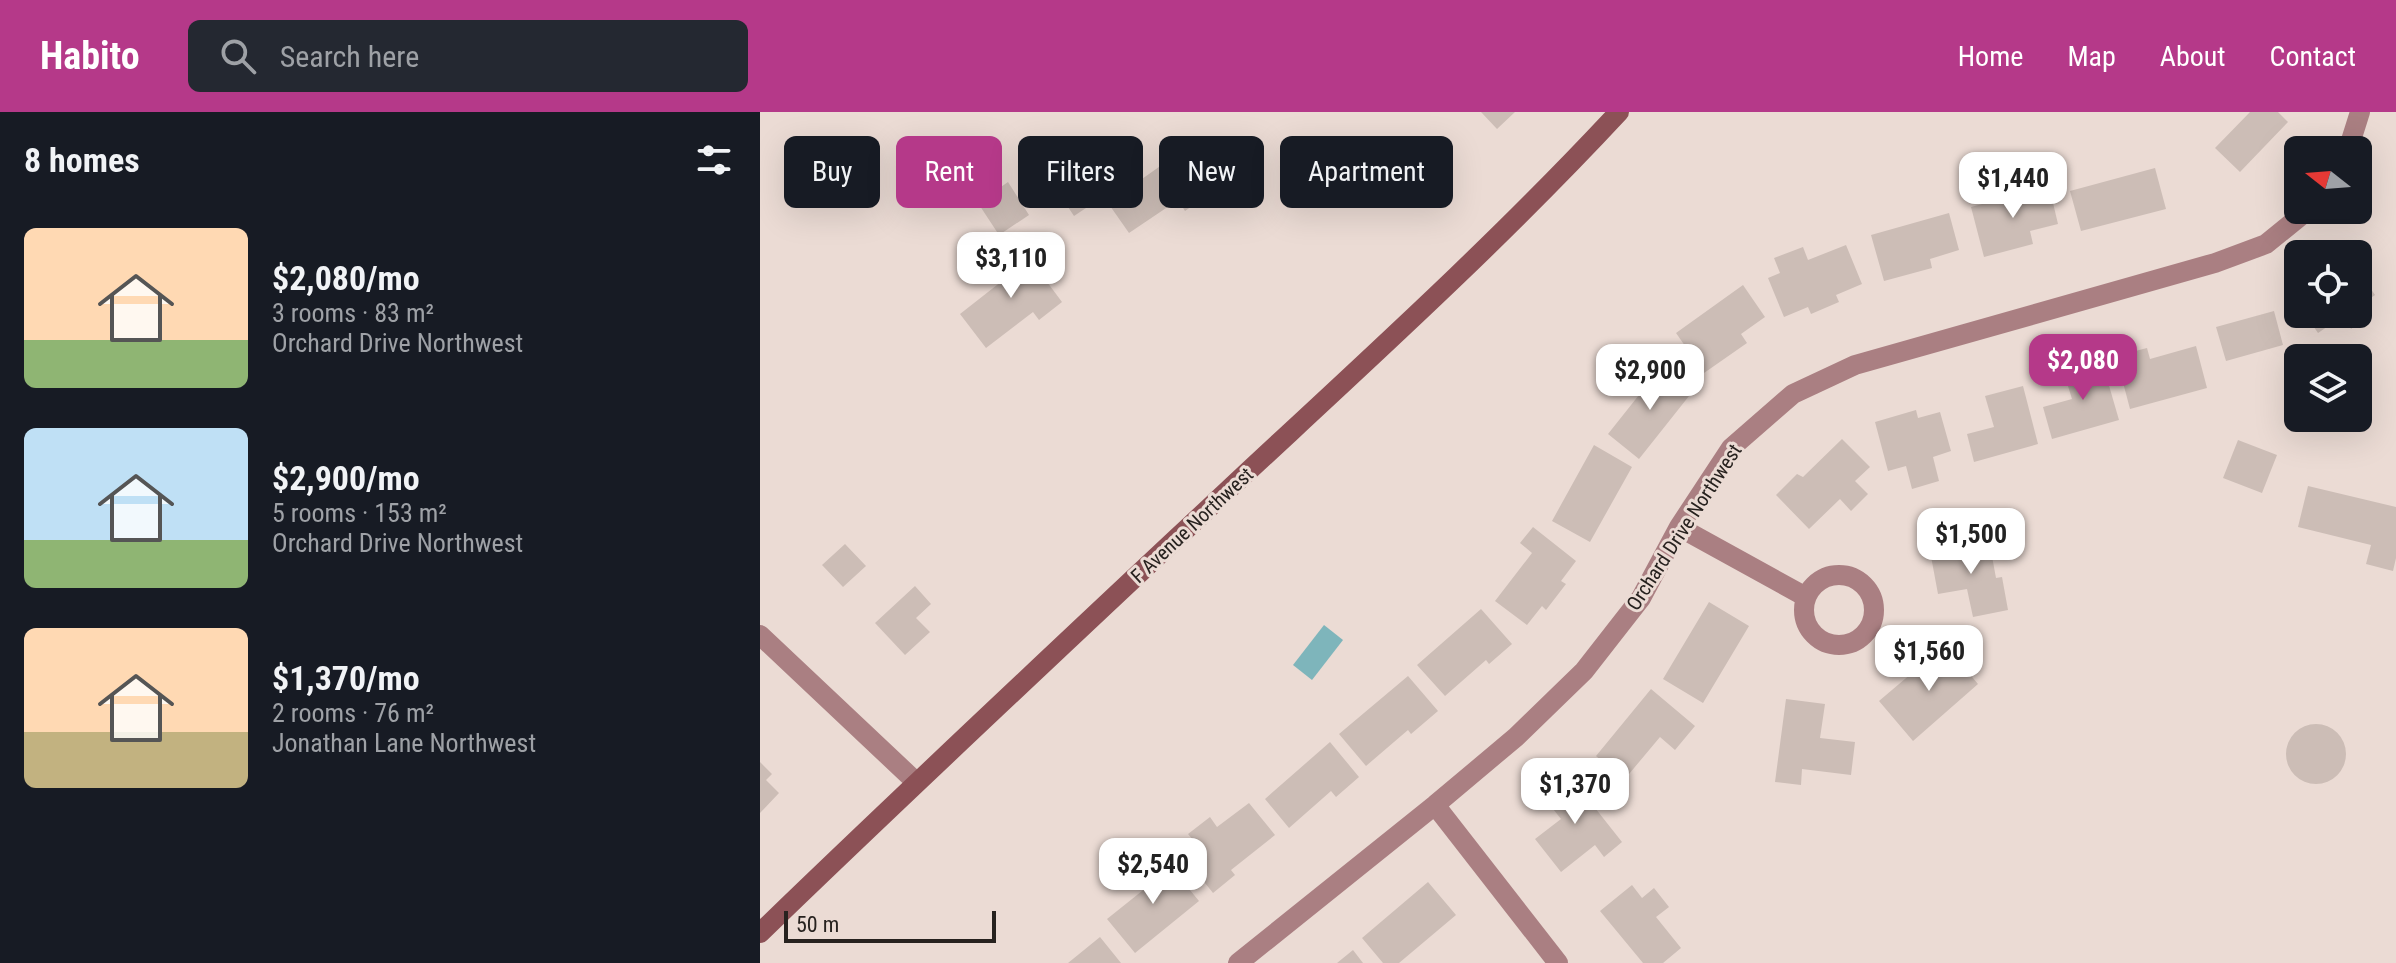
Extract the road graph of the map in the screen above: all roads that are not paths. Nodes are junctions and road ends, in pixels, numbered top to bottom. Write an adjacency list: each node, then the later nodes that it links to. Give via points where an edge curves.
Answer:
1 (1619, 112): 8 (main road, F Avenue Northwest, via 1361,367)
2 (2360, 112): 3 (street)
3 (2352, 136)
4 (2291, 224): 5 (street, Orchard Drive Northwest, via 2266,244 2215,263 1855,365 1793,394 1731,448)
5 (1679, 527): 6 (street); 9 (street, Orchard Drive Northwest, via 1641,598 1584,671)
6 (1806, 597)
7 (760, 635): 8 (street)
8 (916, 782): 10 (main road, F Avenue Northwest)
9 (1435, 805): 11 (street, Orchard Drive Northwest); 12 (street)
10 (760, 933)
11 (1238, 963)
12 (1558, 963)

